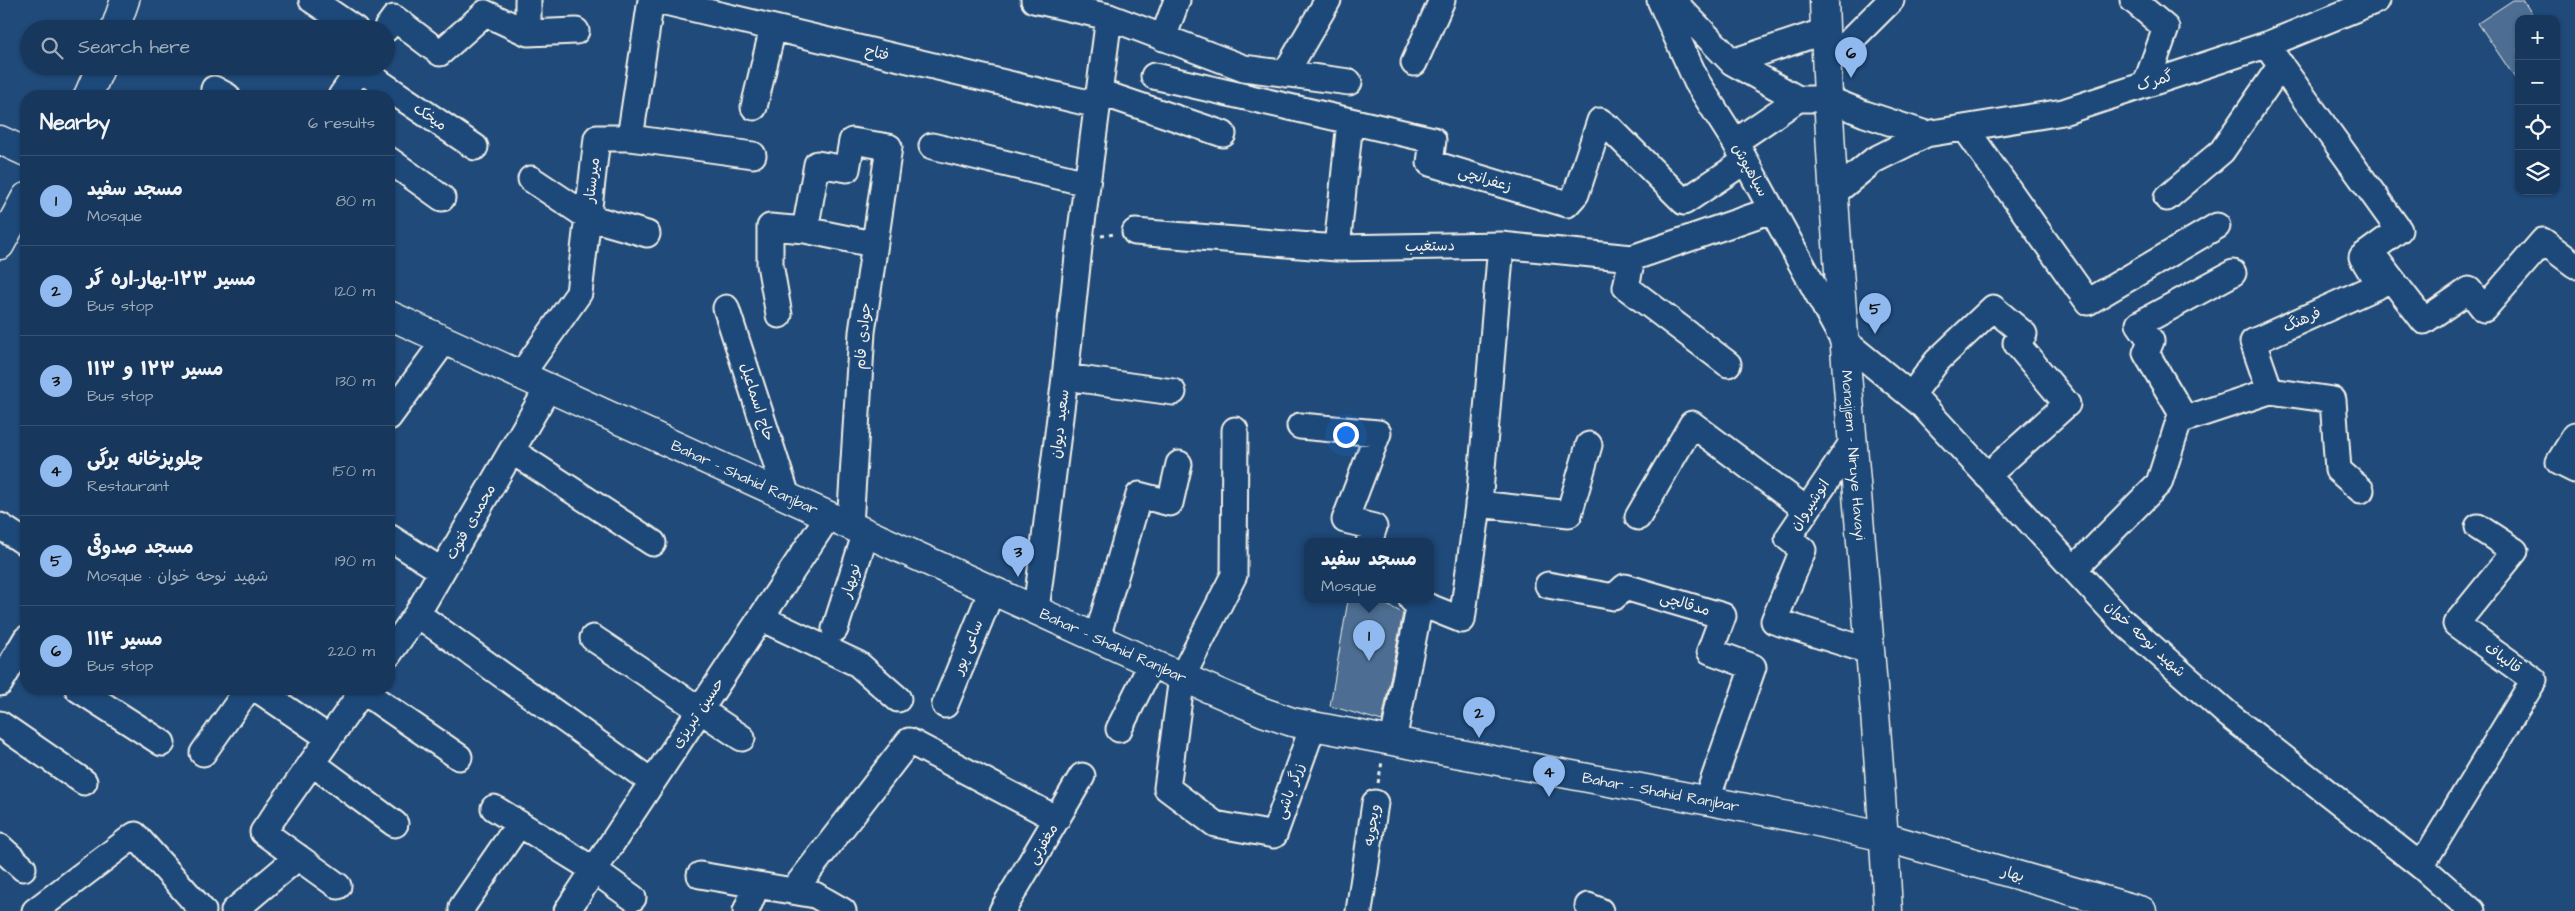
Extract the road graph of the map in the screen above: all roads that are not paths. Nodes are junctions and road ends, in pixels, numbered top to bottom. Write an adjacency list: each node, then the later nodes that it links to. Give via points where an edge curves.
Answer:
1 (125, 0): 17 (main road)
2 (312, 0): 18 (street)
3 (528, 0): 23 (street)
4 (651, 0): 47 (street)
5 (657, 0): 20 (street, فتاح)
6 (1034, 0): 16 (street)
7 (1177, 0): 24 (street)
8 (1328, 0): 30 (street)
9 (1442, 0): 27 (street)
10 (1660, 0): 50 (street, سیاهپوش, via 1697,82)
11 (1672, 0): 26 (street)
12 (1824, 0): 21 (main road, Monajjem - Niruye Havayi)
13 (1891, 0): 28 (street)
14 (2132, 0): 35 (street, via 2166,28)
15 (2377, 0): 25 (street, گمرک)
16 (1109, 17): 24 (street); 39 (street, سعید دیوان)
17 (119, 20)
18 (342, 20)
19 (395, 26): 23 (street, via 440,53 485,14)
20 (773, 28): 39 (street, فتاح); 42 (street)
21 (1825, 30): 26 (street); 28 (main road, Monajjem - Niruye Havayi)
22 (576, 32): 23 (street)
23 (528, 33)
24 (1163, 38): 30 (street, via 1244,68)
25 (2266, 45): 29 (street); 35 (street, گمرک)
26 (1732, 62): 41 (street)
27 (1414, 63)
28 (1827, 64): 40 (main road, Monajjem - Niruye Havayi)
29 (2281, 65): 57 (street, via 2222,151); 69 (street, via 2399,230)
30 (1285, 74): 34 (street)
31 (356, 75): 36 (street)
32 (371, 75): 37 (street, میخک)
33 (1154, 76): 43 (street, زعفرانچی)
34 (1348, 82)
35 (2146, 84): 44 (street, گمرک, via 2063,112)
36 (345, 90)
37 (392, 90)
38 (395, 92): 49 (street, میخک)
39 (1098, 99): 45 (street, فتاح); 54 (street, سعید دیوان)
40 (1828, 99): 41 (street); 46 (street, گمرک); 55 (main road, Monajjem - Niruye Havayi)
41 (1798, 100): 50 (street)
42 (754, 107)
43 (1350, 120): 50 (street, زعفرانچی, via 1433,140 1430,163 1567,204 1576,194 1600,121 1684,202); 68 (street)
44 (1966, 128): 46 (street, گمرک); 61 (street, via 2088,302)
45 (1223, 134)
46 (1926, 134): 55 (street, گمرک, via 1874,160)
47 (630, 138): 51 (street); 60 (street, میرستار, via 597,138)
48 (932, 146): 54 (street)
49 (475, 148)
50 (1740, 152): 59 (street, سیاهپوش)
51 (753, 155)
52 (395, 164): 56 (street)
53 (531, 179): 60 (street)
54 (1087, 183): 80 (street, سعید دیوان)
55 (1834, 194): 77 (main road, Monajjem - Niruye Havayi)
56 (442, 198)
57 (2167, 198)
58 (20, 208): 66 (main road)
59 (1772, 210): 70 (street, دستغیب); 77 (street, سیاهپوش)
60 (588, 217): 64 (street); 79 (street, میرستار, via 579,293)
61 (2217, 226)
62 (805, 230): 65 (street); 65 (street, جوادی فام, via 817,164 846,169 852,141 889,148); 74 (street, via 770,227 770,264)
63 (1135, 232): 68 (street, دستغیب)
64 (647, 234)
65 (873, 244): 101 (street, جوادی فام, via 862,332)
66 (0, 245)
67 (1501, 245): 68 (street, دستغیب); 70 (street, دستغیب); 98 (street)
68 (1337, 248)
69 (2370, 251): 71 (street, via 2424,321 2469,290 2484,309 2543,241); 82 (street, فرهنگ, via 2362,257 2379,285 2253,342)
70 (1632, 258): 78 (street, via 1626,287)
71 (2575, 265)
72 (2233, 273): 86 (street, via 2139,324 2151,341 2146,353)
73 (726, 308): 97 (street, حاج اسماعیل)
74 (779, 315)
75 (395, 318): 76 (main road, Bahar - Shahid Ranjbar)
76 (445, 340): 79 (main road, Bahar - Shahid Ranjbar); 85 (street)
77 (1843, 340): 84 (street, شهید نوحه خوان); 90 (main road, Monajjem - Niruye Havayi)
78 (1728, 364)
79 (521, 375): 81 (main road, Bahar - Shahid Ranjbar)
80 (1065, 377): 83 (street); 114 (street, سعید دیوان)
81 (548, 388): 92 (street, محمدی فتوت); 97 (main road, Bahar - Shahid Ranjbar)
82 (2270, 391): 86 (street); 96 (street, via 2332,400 2338,470)
83 (1172, 392)
84 (1911, 396): 95 (street, شهید نوحه خوان); 95 (street, via 1937,361 1993,308 2024,334 2016,343 2067,404)
85 (395, 409)
86 (2185, 419): 108 (street, via 2179,421 2159,483)
87 (1300, 426): 104 (street, via 1378,433 1345,520 1374,527)
88 (1235, 430): 124 (street, via 1234,575)
89 (2575, 436): 94 (street, via 2559,462)
90 (1852, 443): 99 (street, انوشیروان); 121 (main road, Monajjem - Niruye Havayi)
91 (1589, 445): 98 (street, via 1569,514)
92 (512, 451): 107 (street); 109 (street, محمدی فتوت)
93 (1179, 464): 119 (street, via 1170,503 1139,496)
94 (2575, 470)
95 (1987, 476): 108 (street, شهید نوحه خوان)
96 (2361, 490)
97 (787, 496): 101 (main road, Bahar - Shahid Ranjbar)
98 (1478, 504): 113 (street, via 1462,620)
99 (1807, 510): 100 (street, via 1692,424); 121 (street, انوشیروان, via 1788,538 1803,550 1774,621)
100 (1638, 517)
101 (848, 524): 111 (main road, Bahar - Shahid Ranjbar); 116 (street, حسین تبریزی); 117 (street, نوبهار)
102 (0, 526): 105 (street)
103 (2478, 527): 156 (street, قالیباف, via 2515,552 2456,624 2534,680)
104 (1371, 538)
105 (20, 539)
106 (395, 541): 109 (street)
107 (653, 542)
108 (2074, 569): 156 (street, شهید نوحه خوان, via 2121,620 2230,716)
109 (442, 571): 115 (street, محمدی فتوت)
110 (1548, 585): 147 (street, مدقالچی, via 1614,597 1625,587 1723,616 1710,651 1754,668)
111 (992, 590): 114 (main road, Bahar - Shahid Ranjbar); 132 (street, ساعی پور)
112 (1416, 603): 139 (street)
113 (1421, 603)
114 (1036, 610): 119 (main road, Bahar - Shahid Ranjbar)
115 (417, 614): 120 (street, محمدی فتوت); 146 (street)
116 (761, 618): 131 (street, via 858,664); 133 (street, حسین تبریزی)
117 (835, 630)
118 (594, 638): 133 (street)
119 (1097, 638): 123 (main road, Bahar - Shahid Ranjbar)
120 (395, 639)
121 (1869, 651): 153 (main road, Monajjem - Niruye Havayi)
122 (20, 654): 125 (street)
123 (1152, 663): 124 (main road, Bahar - Shahid Ranjbar); 136 (street)
124 (1182, 677): 135 (main road, Bahar - Shahid Ranjbar, via 1263,712); 135 (street, زرگر باشی, via 1167,788 1215,824 1274,835)
125 (0, 683)
126 (87, 695): 140 (street)
127 (244, 695): 141 (street)
128 (266, 695): 137 (street)
129 (360, 695): 137 (street)
130 (371, 695): 142 (street)
131 (898, 699)
132 (945, 705)
133 (701, 708): 138 (street); 146 (street, حسین تبریزی)
134 (0, 724): 145 (street)
135 (1313, 726): 139 (main road, Bahar - Shahid Ranjbar)
136 (1119, 729)
137 (329, 738): 143 (street)
138 (742, 738)
139 (1389, 740): 147 (main road, Bahar - Shahid Ranjbar)
140 (162, 743)
141 (204, 753)
142 (459, 757)
143 (312, 763): 151 (street); 155 (street, via 263,832)
144 (1082, 776): 150 (street, مغفرتی)
145 (84, 782)
146 (652, 782): 158 (street, حسین تبریزی)
147 (1707, 799): 153 (main road, Bahar - Shahid Ranjbar)
148 (1375, 803): 172 (street, ویجویه)
149 (494, 808): 152 (street)
150 (1057, 819): 162 (street, via 909,740); 164 (street, مغفرتی)
151 (395, 824)
152 (519, 824): 158 (street); 168 (street)
153 (1884, 837): 173 (main road, Monajjem - Niruye Havayi); 174 (main road, بهار)
154 (0, 847): 157 (street)
155 (298, 857): 161 (street); 167 (street)
156 (2421, 866): 175 (street, شهید نوحه خوان)
157 (23, 868)
158 (594, 870): 163 (street); 169 (street, حسین تبریزی)
159 (700, 875): 160 (street)
160 (757, 885): 162 (street); 170 (street)
161 (338, 886)
162 (794, 892): 171 (street, via 816,895)
163 (633, 898)
164 (1006, 910)
165 (35, 911): 166 (street, via 135,835)
166 (202, 911)
167 (234, 911)
168 (462, 911)
169 (567, 911)
170 (746, 911)
171 (844, 911)
172 (1359, 911)
173 (1888, 911)
174 (2142, 911)
175 (2472, 911)

